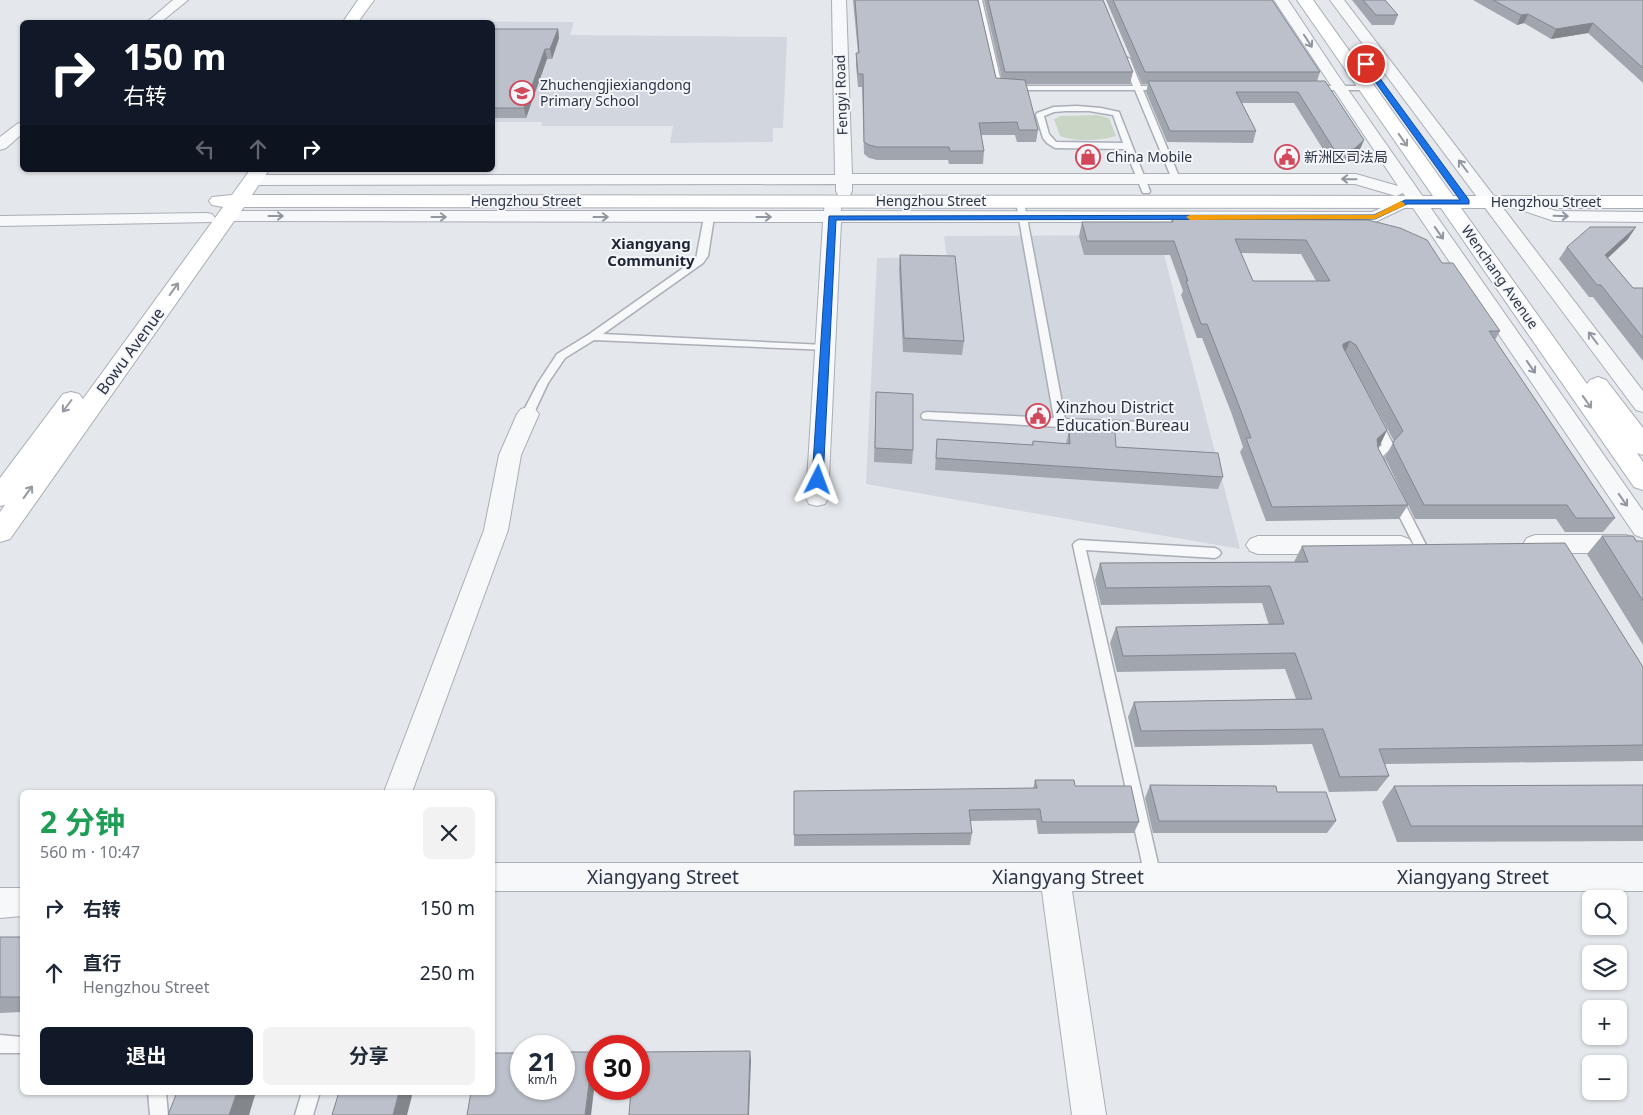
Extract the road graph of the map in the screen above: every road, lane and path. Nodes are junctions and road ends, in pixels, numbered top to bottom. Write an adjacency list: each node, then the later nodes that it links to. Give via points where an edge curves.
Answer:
1 (182, 0): 10 (street)
2 (366, 0): 11 (main road)
3 (381, 0): 12 (main road)
4 (839, 0): 26 (street, Fengyi Road)
5 (979, 0): 14 (lane, via 999,88)
6 (1281, 0): 17 (street, one-way to 17)
7 (1305, 0): 18 (main road, Wenchang Avenue)
8 (1319, 0): 28 (main road, Wenchang Avenue)
9 (1337, 0): 28 (street, one-way to 9)
10 (156, 20)
11 (351, 20)
12 (366, 20)
13 (1123, 53): 14 (lane)
14 (1138, 88): 15 (lane); 22 (lane)
15 (1176, 88)
16 (1301, 88): 17 (lane)
17 (1339, 88): 18 (lane); 27 (street)
18 (1367, 88): 28 (main road, Wenchang Avenue, one-way to 28)
19 (20, 129): 20 (street)
20 (0, 144)
21 (1129, 146): 21 (lane, via 1058,146 1047,139 1040,115 1050,109 1110,111 1116,114); 23 (lane)
22 (1176, 179): 23 (street); 27 (street, one-way to 22, via 1356,179)
23 (1144, 185): 26 (main road, Hengzhou Street); 27 (main road, Hengzhou Street)
24 (1643, 191): 28 (main road, Hengzhou Street)
25 (236, 193): 26 (main road, Hengzhou Street); 32 (street, one-way to 32); 34 (street); 45 (main road, Bowu Avenue, one-way to 45); 48 (main road, Bowu Avenue, one-way to 25)
26 (838, 197): 31 (main road, Hengzhou Street); 32 (street, one-way to 26); 36 (street, Fengyi Road)
27 (1407, 197): 28 (main road, Hengzhou Street); 31 (main road, Hengzhou Street); 47 (street, one-way to 47)
28 (1464, 197): 29 (main road, Hengzhou Street); 37 (street, one-way to 28); 43 (main road, Wenchang Avenue); 44 (main road, Wenchang Avenue, one-way to 44)
29 (1515, 202): 30 (main road, Hengzhou Street); 33 (street, one-way to 33, via 1554,216)
30 (1643, 202)
31 (1022, 209): 41 (lane)
32 (709, 217): 35 (lane, via 700,260)
33 (1643, 217)
34 (0, 221)
35 (592, 337): 36 (lane); 39 (lane, via 561,356)
36 (825, 348): 46 (street, Fengyi Road)
37 (1643, 405)
38 (1370, 412): 52 (lane, via 1388,446 1377,455 1378,461)
39 (528, 414): 54 (street, via 510,455 496,530)
40 (927, 416): 41 (lane)
41 (1060, 423): 42 (lane)
42 (1164, 427)
43 (1643, 446)
44 (1643, 481)
45 (0, 497)
46 (817, 498)
47 (1643, 529)
48 (0, 532)
49 (1517, 544): 50 (street)
50 (1643, 544)
51 (1258, 545): 52 (street)
52 (1429, 545)
53 (1215, 552): 56 (lane, via 1079,545)
54 (399, 790)
55 (495, 877): 58 (street, Xiangyang Street)
56 (1153, 877): 57 (street, Xiangyang Street); 58 (street, Xiangyang Street)
57 (1643, 877)
58 (1055, 878): 67 (street)
59 (20, 902): 60 (street)
60 (0, 903)
61 (0, 1044): 62 (lane)
62 (20, 1045)
63 (157, 1095): 65 (lane)
64 (310, 1095): 66 (lane)
65 (159, 1115)
66 (304, 1115)
67 (1089, 1115)

